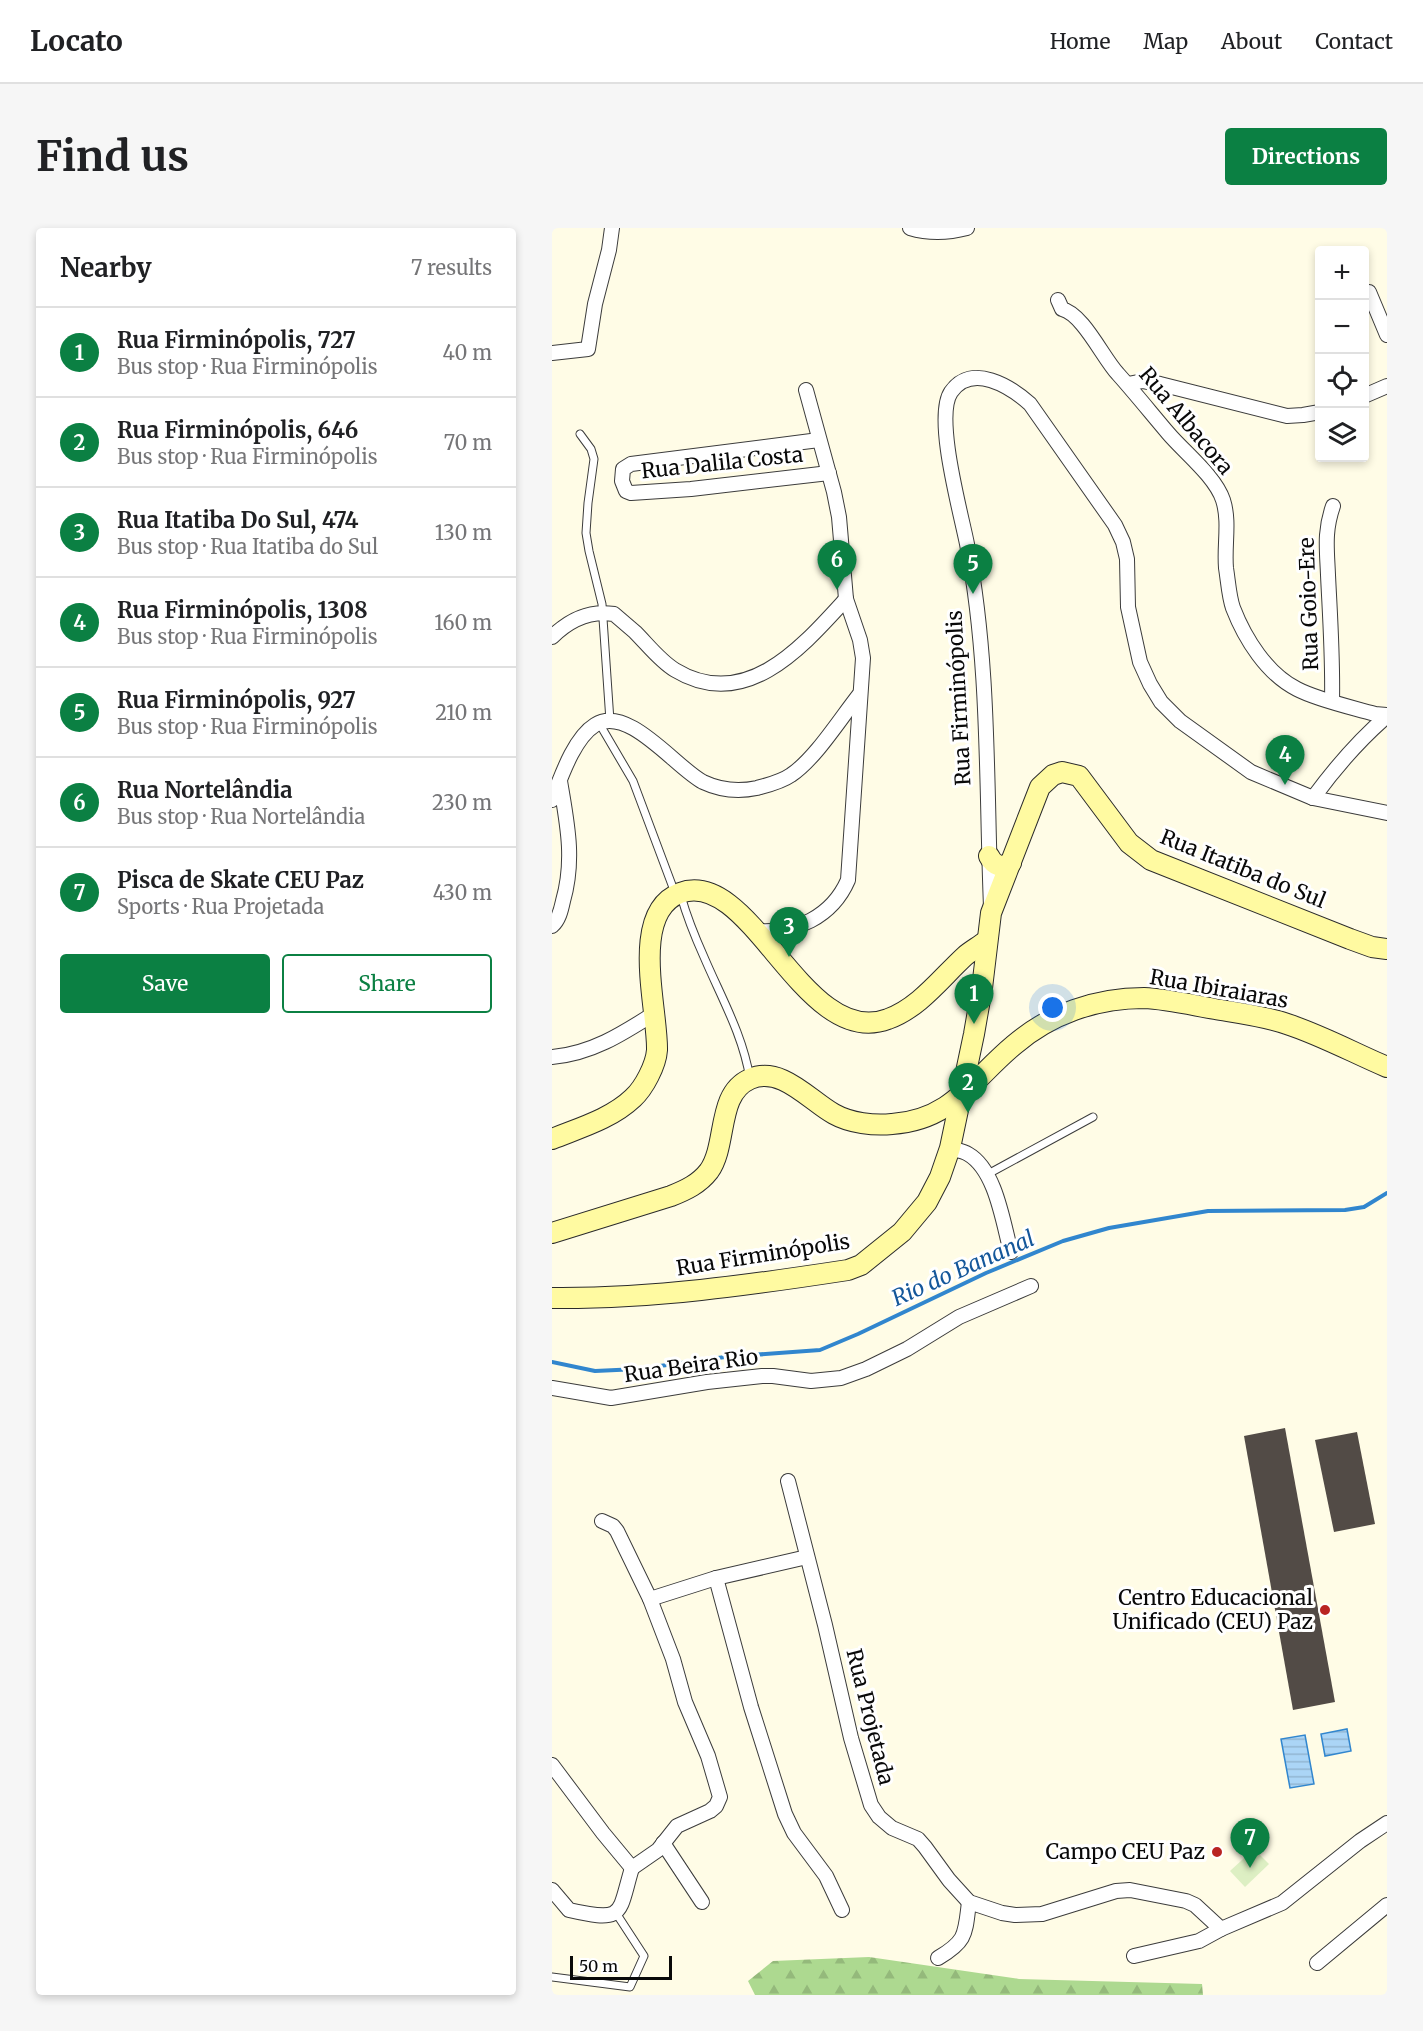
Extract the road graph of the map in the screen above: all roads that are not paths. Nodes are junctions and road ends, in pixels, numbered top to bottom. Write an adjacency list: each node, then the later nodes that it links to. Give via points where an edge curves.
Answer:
1 (612, 228): 7 (street, via 588,349)
2 (910, 228): 3 (street, via 942,233)
3 (967, 228)
4 (1369, 292): 6 (street)
5 (1058, 300): 8 (street, Rua Albacora)
6 (1387, 335)
7 (552, 353)
8 (1128, 384): 12 (street, via 1160,384 1287,416); 21 (street, Rua Albacora, via 1216,486 1227,516 1226,567 1233,607 1257,652 1280,679)
9 (1387, 386): 11 (street)
10 (806, 390): 14 (street)
11 (1369, 394)
12 (1315, 413)
13 (580, 434): 18 (lane, via 594,459 586,533)
14 (819, 440): 15 (street); 15 (street, Rua Dalila Costa, via 631,464 623,469 621,481 631,493)
15 (829, 473): 17 (street, via 839,517)
16 (1333, 506): 21 (street, Rua Goio-Ere, via 1326,539)
17 (846, 599): 18 (street, via 801,648 781,663 752,678 725,683 688,677 673,669 614,614); 20 (street, via 863,658)
18 (602, 612): 19 (street, via 573,620); 23 (lane)
19 (552, 637)
20 (859, 695): 23 (street, via 792,775 746,790 715,787 701,781 631,727); 33 (street, via 848,880 843,893 816,919 786,930)
21 (1332, 701): 22 (street, Rua Albacora)
22 (1387, 716): 25 (street, via 1368,732)
23 (605, 722): 24 (street, via 582,738); 30 (lane)
24 (556, 784): 26 (street); 32 (street, via 571,857 565,897)
25 (1313, 798): 27 (street, Rua Firminópolis); 28 (street, Rua Firminópolis, via 1251,772 1180,722 1161,702 1140,662 1128,607 1127,559 1115,525 1030,404 1005,385 991,379 973,379 950,393 946,424 979,614 988,757)
26 (552, 800)
27 (1387, 813)
28 (989, 856): 29 (main road, via 996,865); 31 (street, Rua Firminópolis)
29 (1011, 863): 31 (main road, Rua Itatiba do Sul); 35 (main road, Rua Itatiba do Sul, via 1040,787 1053,775 1072,773 1087,785 1129,843 1151,860 1350,939)
30 (678, 895): 33 (main road, via 698,891 721,898); 38 (main road, via 663,905 652,931 650,964); 41 (lane, via 734,1024)
31 (991, 913): 34 (main road, Rua Firminópolis)
32 (552, 926)
33 (756, 931): 37 (main road, via 820,1001 852,1022 887,1020 904,1011)
34 (987, 940): 36 (main road, Rua Firminópolis); 37 (main road)
35 (1387, 949)
36 (984, 966): 37 (main road); 42 (main road, Rua Firminópolis)
37 (946, 975)
38 (655, 1013): 39 (street, via 595,1047); 44 (main road, via 657,1052 634,1097 614,1112)
39 (552, 1057)
40 (1387, 1067): 42 (main road, Rua Ibiraiaras, via 1286,1024 1144,998 1085,1006 1044,1022 1008,1049)
41 (750, 1079): 42 (main road, Rua Ibiraiaras, via 778,1079 834,1114 874,1124 925,1119); 47 (main road, via 733,1094 717,1154 699,1181 671,1196)
42 (962, 1095): 45 (main road, Rua Firminópolis)
43 (1093, 1117): 46 (lane)
44 (552, 1139)
45 (950, 1148): 46 (street, via 967,1153); 50 (main road, Rua Firminópolis, via 936,1185 915,1218 853,1269 674,1294)
46 (988, 1174): 48 (street)
47 (552, 1233)
48 (1011, 1252)
49 (1031, 1286): 51 (street, Rua Beira Rio, via 959,1317 907,1349 841,1378 811,1382 762,1376 611,1398)
50 (552, 1298)
51 (552, 1388)
52 (788, 1481): 54 (street, Rua Projetada)
53 (602, 1521): 56 (street, via 613,1526)
54 (807, 1557): 55 (street); 63 (street, Rua Projetada, via 871,1805 884,1822 918,1839)
55 (716, 1578): 56 (street); 65 (street, via 785,1814 826,1876)
56 (650, 1599): 59 (street, via 720,1797 710,1811 676,1826)
57 (552, 1765): 60 (street)
58 (1387, 1823): 67 (street, via 1282,1903)
59 (663, 1843): 60 (street); 62 (street)
60 (632, 1868): 66 (street)
61 (552, 1890): 66 (street, via 570,1910)
62 (702, 1902)
63 (969, 1902): 67 (street, via 1015,1915 1042,1914 1105,1893 1130,1890 1186,1901); 69 (street, via 960,1943)
64 (1387, 1905): 70 (street)
65 (842, 1910)
66 (616, 1913): 71 (lane, via 644,1956 630,1987)
67 (1221, 1929): 68 (street, via 1189,1945)
68 (1134, 1956)
69 (938, 1958)
70 (1317, 1964)
71 (552, 1977)

